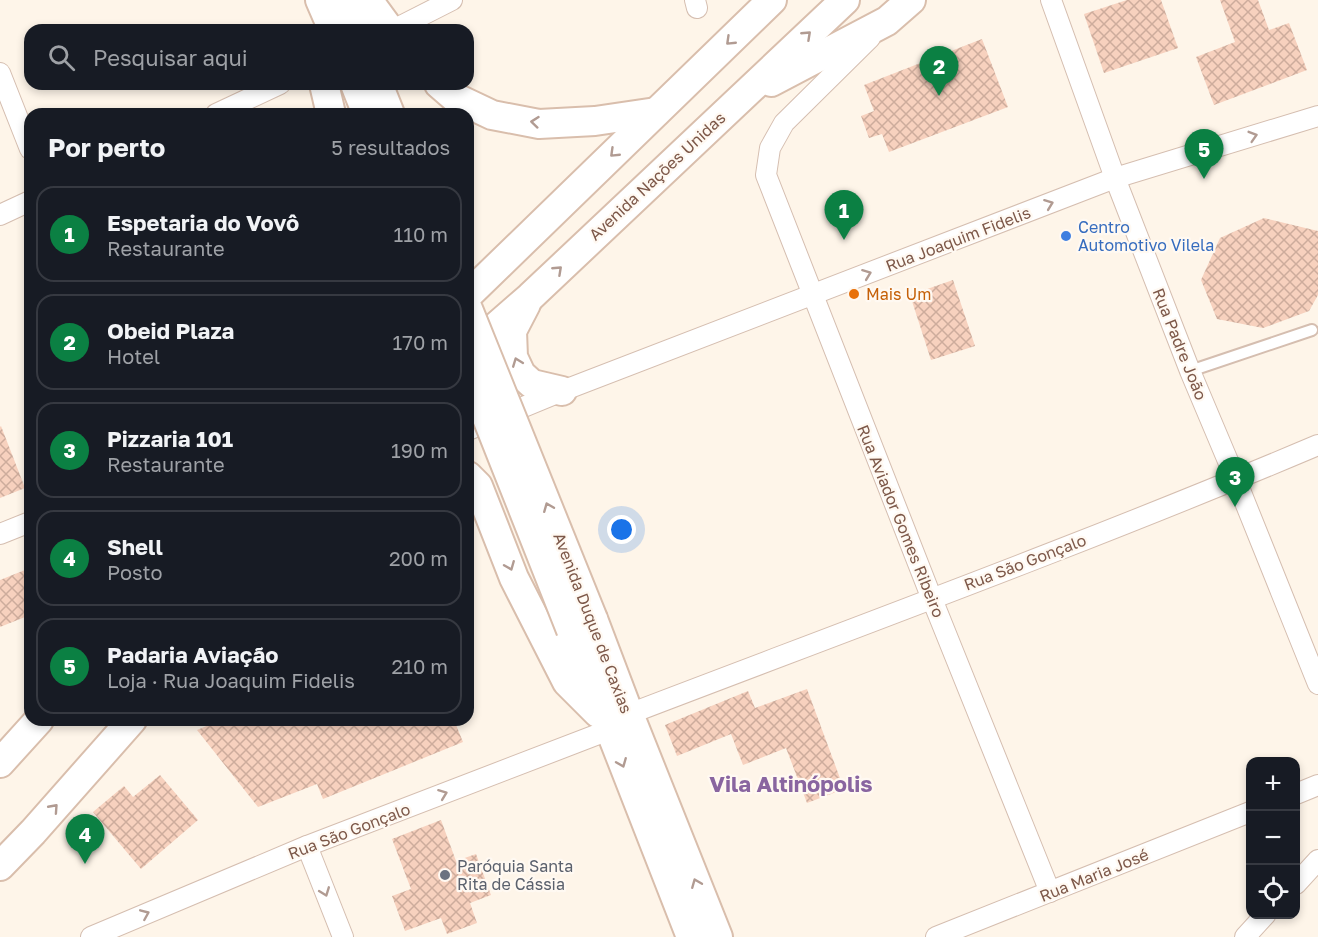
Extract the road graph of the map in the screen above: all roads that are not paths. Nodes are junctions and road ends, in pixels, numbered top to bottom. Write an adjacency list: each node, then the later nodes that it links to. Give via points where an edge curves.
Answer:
1 (305, 0): 11 (main road)
2 (320, 0): 12 (main road)
3 (345, 0): 13 (main road)
4 (368, 0): 14 (main road)
5 (452, 0): 15 (street)
6 (772, 0): 27 (main road, one-way to 27)
7 (845, 0): 22 (main road, Avenida Nações Unidas, one-way to 7)
8 (911, 0): 10 (main road)
9 (1051, 0): 30 (street, Rua Padre João)
10 (887, 21): 22 (main road); 34 (street, Rua Aviador Gomes Ribeiro, via 784,123 770,148 766,175)
11 (311, 24)
12 (330, 24)
13 (354, 24)
14 (387, 24)
15 (404, 24)
16 (0, 74): 29 (street)
17 (267, 90): 23 (street)
18 (325, 90): 24 (main road)
19 (357, 90): 25 (main road)
20 (380, 90): 26 (main road)
21 (446, 90): 27 (main road, one-way to 21, via 539,124 492,115)
22 (738, 99): 35 (main road, Avenida Nações Unidas, one-way to 22)
23 (229, 108)
24 (330, 108)
25 (365, 108)
26 (388, 108)
27 (656, 112): 33 (main road, one-way to 33)
28 (1318, 116): 30 (street, Rua Joaquim Fidelis, one-way to 28)
29 (24, 134)
30 (1115, 178): 34 (street, Rua Joaquim Fidelis, one-way to 30); 39 (street, Rua Padre João)
31 (24, 204): 32 (street)
32 (0, 215)
33 (474, 289)
34 (812, 295): 41 (street, Rua Joaquim Fidelis); 48 (street, Rua Aviador Gomes Ribeiro)
35 (530, 297): 38 (main road, Avenida Nações Unidas); 41 (main road, one-way to 35, via 532,384 521,374 513,357 512,331)
36 (474, 326): 49 (main road, Avenida Duque de Caxias, one-way to 36, bridge)
37 (1312, 330): 39 (lane)
38 (474, 346)
39 (1190, 370): 44 (street, Rua Padre João)
40 (474, 383): 49 (main road, Avenida Duque de Caxias, bridge)
41 (562, 391): 42 (street, Rua Joaquim Fidelis)
42 (474, 428)
43 (1318, 445): 44 (street, Rua São Gonçalo)
44 (1236, 480): 48 (street, Rua São Gonçalo); 50 (street, Rua Padre João)
45 (474, 482): 51 (main road, one-way to 51, via 514,578 567,682)
46 (24, 524): 47 (street)
47 (0, 534)
48 (932, 599): 51 (street, Rua São Gonçalo); 64 (street, Rua Aviador Gomes Ribeiro)
49 (582, 625): 51 (main road, Avenida Duque de Caxias)
50 (1318, 684)
51 (614, 722): 60 (street, Rua São Gonçalo, one-way to 51); 68 (main road, Avenida Duque de Caxias, one-way to 68); 69 (main road, Avenida Duque de Caxias, one-way to 51)
52 (34, 726): 54 (main road)
53 (127, 726): 58 (main road, one-way to 53)
54 (2, 764)
55 (1318, 785): 56 (street)
56 (1300, 792)
57 (1246, 814): 64 (street, Rua Maria José)
58 (33, 832): 59 (main road); 62 (main road)
59 (0, 835)
60 (307, 846): 66 (street, Rua São Gonçalo, one-way to 60); 67 (street, one-way to 67)
61 (1318, 860): 63 (street)
62 (0, 866)
63 (1300, 880)
64 (1050, 892): 70 (street, Rua Maria José)
65 (1262, 919): 71 (street)
66 (92, 937)
67 (343, 937)
68 (691, 937)
69 (718, 937)
70 (936, 937)
71 (1245, 937)

